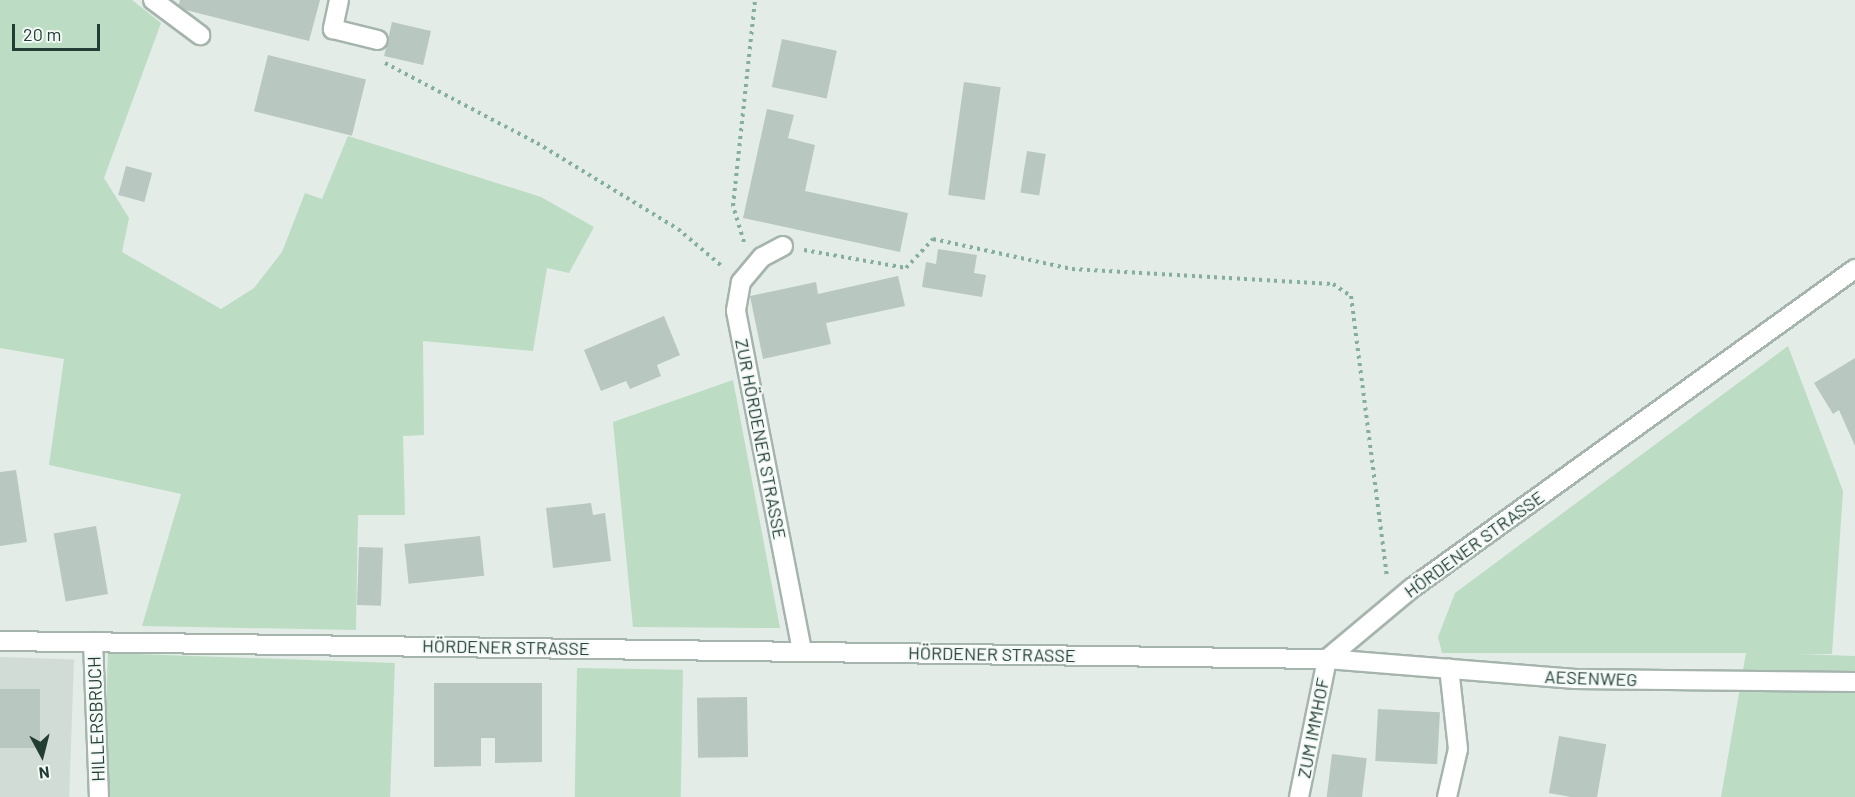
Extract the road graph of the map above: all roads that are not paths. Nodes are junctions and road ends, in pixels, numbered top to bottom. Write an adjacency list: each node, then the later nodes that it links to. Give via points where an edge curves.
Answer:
1 (153, 0): 3 (street)
2 (339, 0): 4 (street, via 333,29)
3 (200, 35)
4 (378, 39)
5 (783, 246): 9 (street, ZUR HÖRDENER STRASSE, via 755,265 741,282 736,311)
6 (1855, 269): 10 (street, HÖRDENER STRASSE, via 1390,606)
7 (0, 641): 8 (street, HÖRDENER STRASSE)
8 (93, 642): 9 (street, HÖRDENER STRASSE); 13 (street, HILLERSBRUCH)
9 (802, 651): 10 (street, HÖRDENER STRASSE)
10 (1327, 658): 11 (street, AESENWEG); 14 (street, ZUM IMMHOF)
11 (1449, 669): 12 (street, AESENWEG, via 1575,679); 15 (street, via 1458,749)
12 (1855, 682)
13 (99, 797)
14 (1299, 797)
15 (1448, 797)

